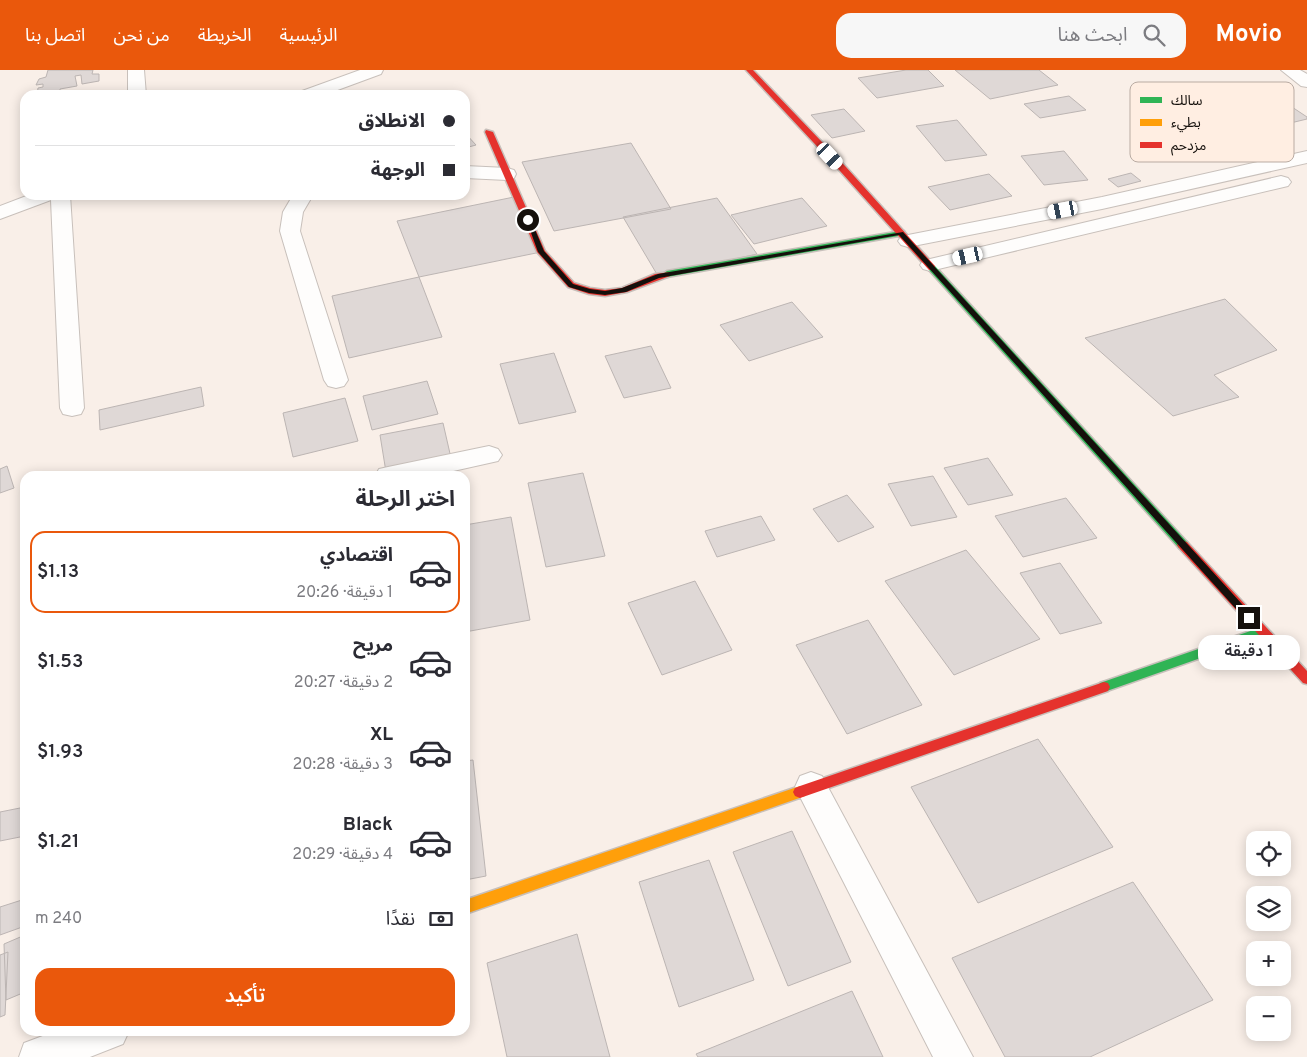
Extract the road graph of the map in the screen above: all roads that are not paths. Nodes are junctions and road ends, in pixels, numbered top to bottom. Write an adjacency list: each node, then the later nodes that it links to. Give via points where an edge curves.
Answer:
1 (136, 70): 6 (street)
2 (375, 70): 7 (street)
3 (1289, 70): 5 (street)
4 (754, 71): 19 (street)
5 (1307, 82)
6 (137, 90)
7 (321, 90)
8 (489, 132): 13 (street)
9 (1307, 157): 10 (street)
10 (1294, 160)
11 (1285, 162): 19 (street, via 1102,203)
12 (470, 172): 13 (street)
13 (507, 174): 19 (street, via 541,252 571,285 589,291 624,290 658,276)
14 (1297, 178): 20 (street)
15 (33, 200): 18 (street)
16 (60, 200): 22 (street)
17 (299, 200): 21 (street, via 290,217 290,231)
18 (0, 213)
19 (904, 237): 20 (street)
20 (930, 265): 25 (street)
21 (336, 380)
22 (72, 408)
23 (489, 455): 24 (street)
24 (412, 471)
25 (1262, 632): 26 (street); 27 (street)
26 (1307, 679)
27 (811, 787): 28 (street); 31 (street)
28 (470, 905)
29 (96, 1036): 30 (street)
30 (38, 1057)
31 (954, 1057)

